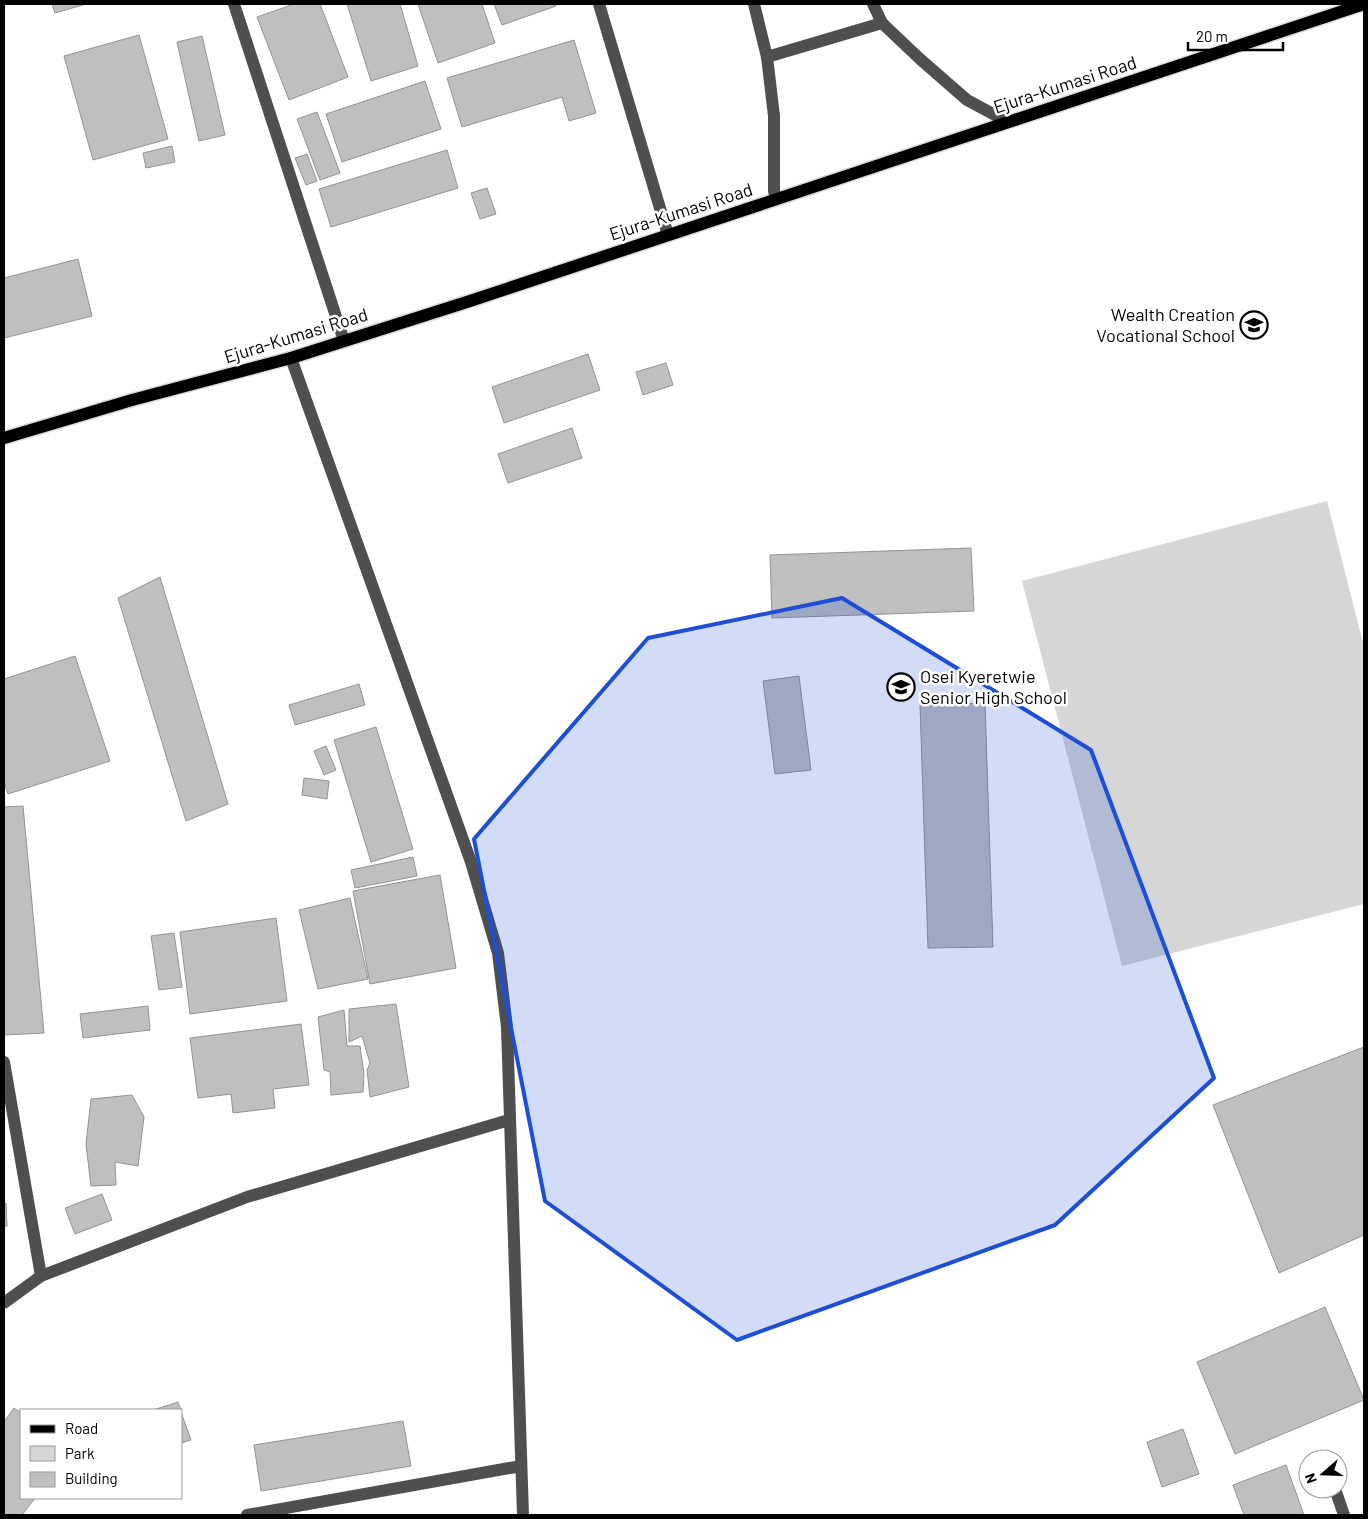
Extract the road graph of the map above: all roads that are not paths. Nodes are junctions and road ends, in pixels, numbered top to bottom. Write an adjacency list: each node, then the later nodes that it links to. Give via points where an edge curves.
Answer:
1 (234, 4): 11 (street)
2 (599, 4): 10 (street)
3 (754, 4): 7 (street)
4 (873, 4): 6 (street)
5 (1358, 5): 8 (main road, Ejura-Kumasi Road)
6 (882, 23): 7 (street); 8 (street, via 967,100)
7 (767, 57): 9 (street, via 774,116)
8 (1008, 122): 9 (main road, Ejura-Kumasi Road)
9 (776, 199): 10 (main road, Ejura-Kumasi Road)
10 (668, 235): 11 (main road, Ejura-Kumasi Road)
11 (344, 341): 12 (main road, Ejura-Kumasi Road)
12 (291, 358): 13 (main road, Ejura-Kumasi Road); 15 (street, via 471,862 498,953 507,1027)
13 (4, 438)
14 (4, 1062): 16 (street)
15 (509, 1120): 16 (street, via 247,1196); 18 (street)
16 (41, 1276): 17 (street)
17 (4, 1302)
18 (521, 1466): 20 (street); 21 (street)
19 (1338, 1499): 22 (street)
20 (247, 1515)
21 (523, 1515)
22 (1344, 1515)

